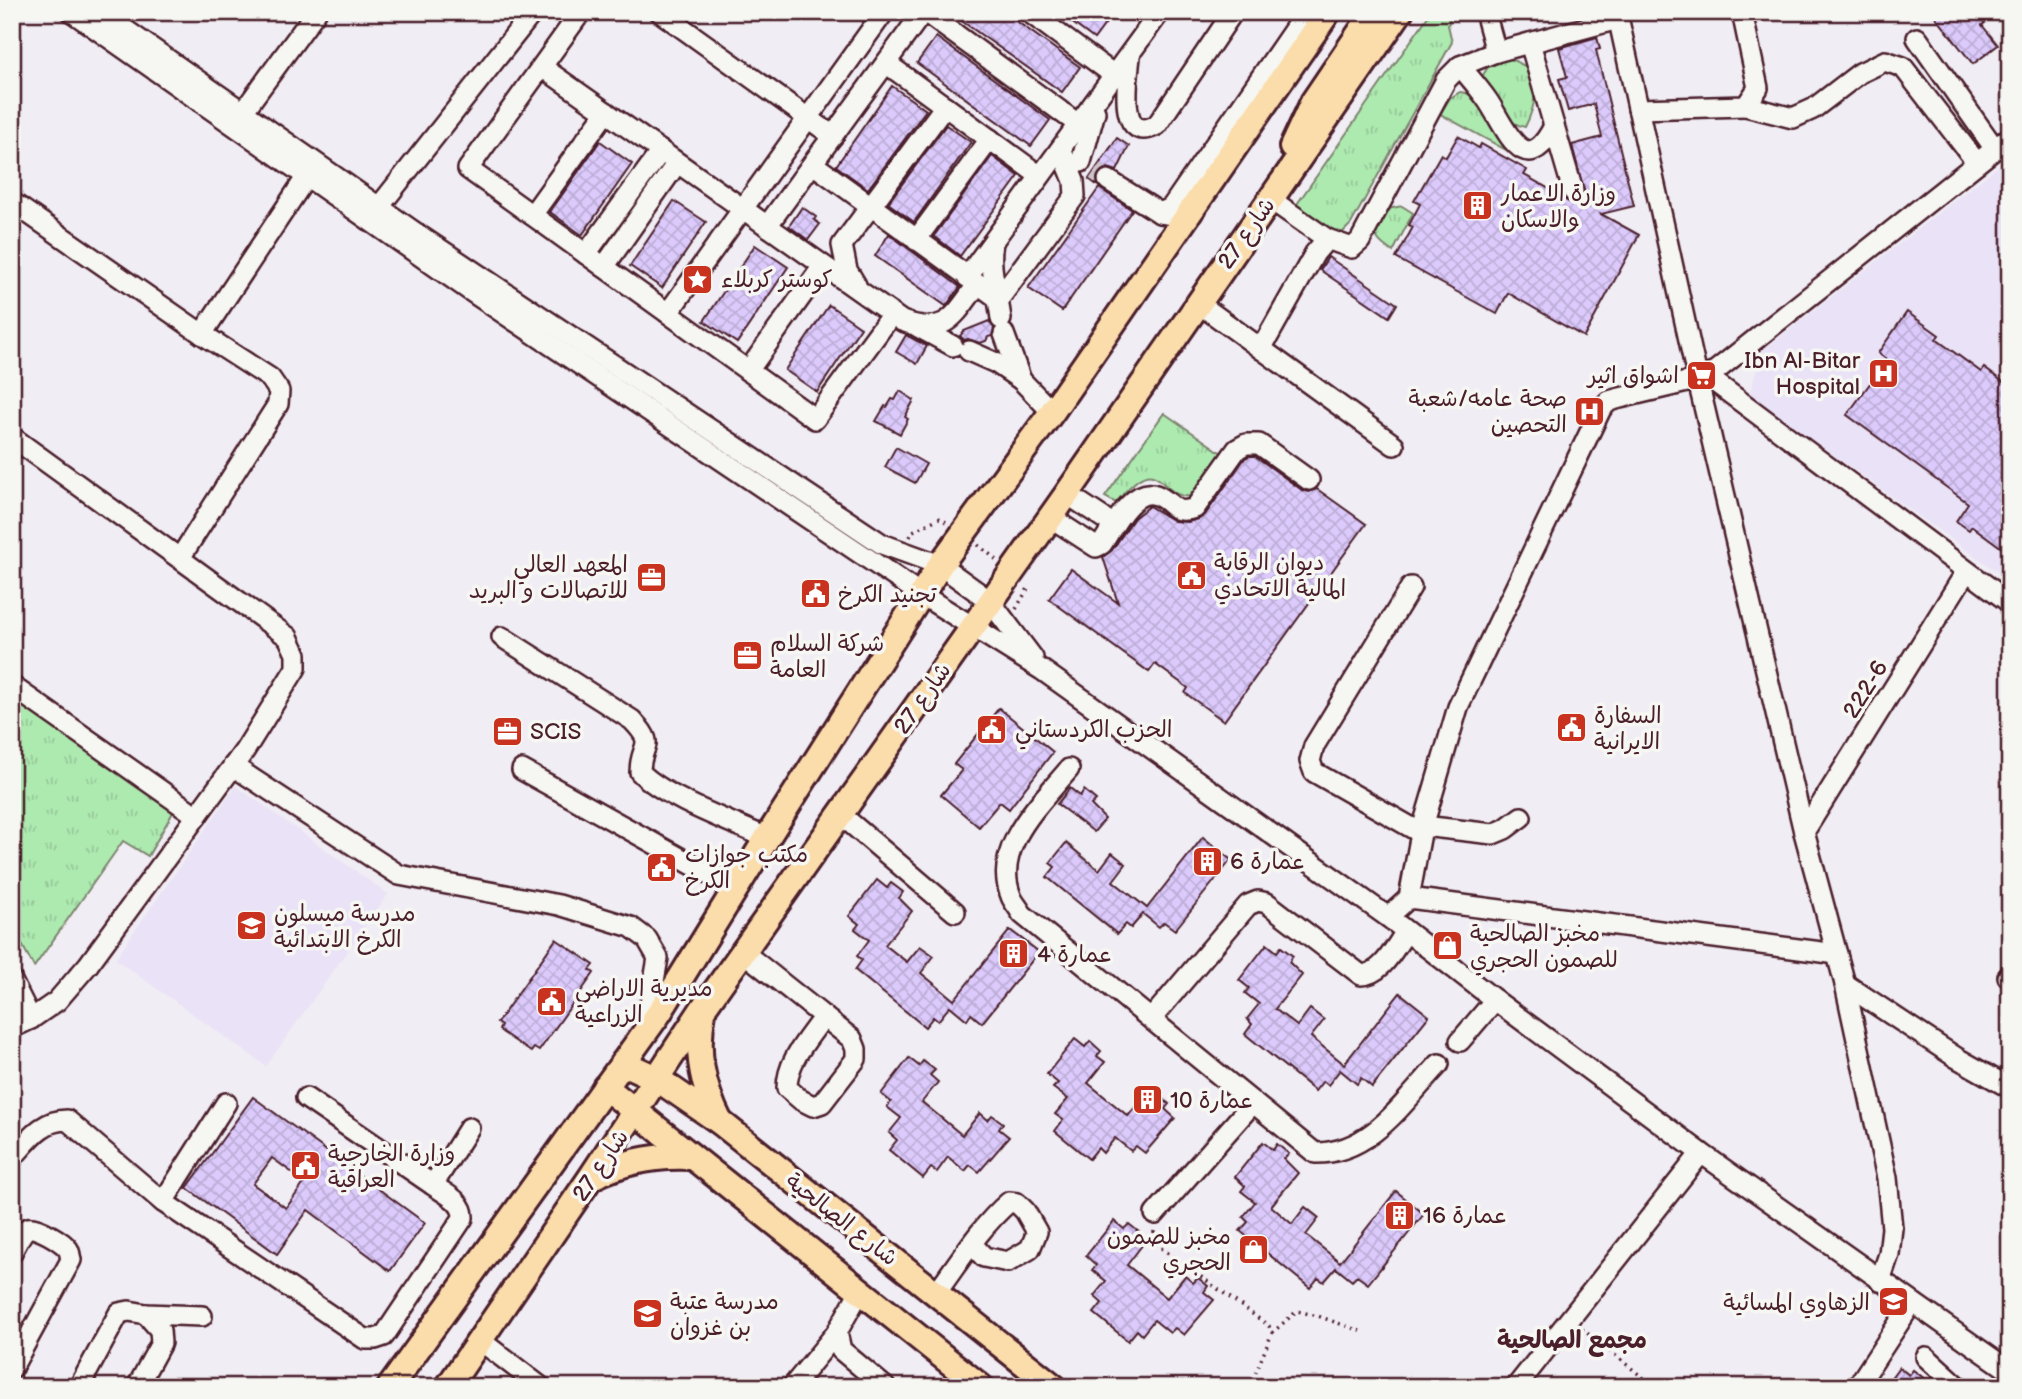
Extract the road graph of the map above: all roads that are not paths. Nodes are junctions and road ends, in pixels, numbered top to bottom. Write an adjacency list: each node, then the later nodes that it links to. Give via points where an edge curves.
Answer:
1 (72, 12): 45 (street)
2 (100, 12): 31 (street)
3 (316, 12): 31 (street)
4 (533, 12): 51 (street)
5 (581, 12): 26 (street)
6 (660, 12): 33 (street)
7 (860, 12): 19 (street)
8 (924, 12): 24 (street); 34 (street)
9 (1029, 12): 27 (street)
10 (1233, 12): 22 (street, via 1157,125 1148,130 1142,130 1129,116 1125,94)
11 (1306, 12): 54 (street, via 1171,208)
12 (1328, 12): 50 (main road, شارع 27)
13 (1374, 12): 48 (main road, via 1313,102)
14 (1400, 12): 48 (main road, شارع 27)
15 (1485, 12): 23 (street)
16 (1742, 12): 29 (street, via 1758,88)
17 (1151, 16): 22 (street)
18 (1618, 16): 21 (street); 30 (street)
19 (880, 18): 33 (street)
20 (1917, 38): 38 (street)
21 (1530, 43): 23 (street); 35 (street)
22 (1130, 52): 27 (street)
23 (1496, 52): 25 (street)
24 (886, 63): 28 (street); 36 (street)
25 (1460, 66): 35 (street, via 1518,147 1536,150 1545,144); 57 (street, via 1446,80 1360,241 1352,248)
26 (542, 67): 32 (street); 55 (street, via 468,169)
27 (1108, 83): 34 (street); 44 (street)
28 (945, 106): 37 (street); 52 (street)
29 (1746, 106): 30 (street); 42 (street, via 1793,118 1885,61 1903,67)
30 (1638, 109): 73 (street)
31 (243, 112): 51 (street)
32 (606, 112): 40 (street); 55 (street)
33 (808, 118): 36 (street); 53 (street)
34 (1078, 124): 39 (street)
35 (1554, 126): 47 (street)
36 (833, 136): 43 (street)
37 (990, 139): 46 (street); 58 (street)
38 (2002, 143): 42 (street)
39 (1061, 149): 44 (street); 46 (street); 65 (street, via 1075,196)
40 (661, 151): 41 (street); 60 (street)
41 (677, 163): 53 (street); 62 (street)
42 (1977, 163): 73 (street)
43 (813, 164): 52 (street); 56 (street)
44 (1094, 171): 54 (street)
45 (307, 176): 70 (street); 86 (street)
46 (1040, 176): 59 (street)
47 (1573, 191)
48 (1275, 192): 57 (street); 66 (main road, شارع 27)
49 (12, 202): 70 (street)
50 (1197, 202): 54 (street, via 1171,215); 75 (main road, شارع 27)
51 (379, 207): 83 (street, via 882,544)
52 (871, 207): 58 (street); 64 (street, via 842,245 847,270)
53 (743, 209): 56 (street); 67 (street)
54 (1160, 214)
55 (532, 215): 60 (street)
56 (767, 226): 61 (street)
57 (1327, 239): 71 (street)
58 (916, 240): 63 (street)
59 (993, 241): 63 (street); 65 (street, via 991,270)
60 (586, 254): 62 (street)
61 (823, 265): 64 (street); 72 (street)
62 (604, 267): 67 (street)
63 (972, 281): 65 (street); 69 (street, via 949,322)
64 (862, 293): 68 (street)
65 (999, 299): 74 (street, via 1002,327)
66 (1198, 303): 71 (street); 79 (main road, شارع 27)
67 (668, 313): 72 (street)
68 (892, 314): 69 (street); 72 (street, via 815,419)
69 (914, 326): 74 (street, via 996,363)
70 (202, 334): 82 (street, via 270,378 279,391 278,404)
71 (1261, 349): 77 (street)
72 (748, 371)
73 (1703, 379): 84 (street); 99 (street, via 1609,401 1601,409 1458,707); 100 (street)
74 (1021, 380): 75 (street)
75 (1052, 412): 83 (main road, شارع 27)
76 (12, 437): 82 (street)
77 (1394, 445)
78 (1309, 480): 81 (street, via 1259,444 1246,444 1237,449 1195,508 1176,510 1155,495 1143,494)
79 (1067, 494): 80 (main road, شارع 27); 81 (street)
80 (1050, 517): 81 (street, via 1096,547); 87 (main road, شارع 27)
81 (1114, 524)
82 (180, 558): 93 (street, via 288,637 296,654 296,668)
83 (940, 565): 86 (main road, شارع 27); 87 (street)
84 (1966, 572): 88 (street); 100 (street, 222-6)
85 (1411, 587): 99 (street, via 1314,746 1310,761 1314,772)
86 (922, 594): 89 (street); 101 (main road, شارع 27)
87 (990, 601): 89 (main road, شارع 27); 91 (street)
88 (2010, 603)
89 (973, 626): 91 (street); 96 (main road, شارع 27)
90 (502, 637): 101 (street, via 632,720 648,745 640,761 640,772 647,779)
91 (1042, 670): 105 (street)
92 (12, 686): 97 (street)
93 (233, 766): 97 (street); 117 (street, via 399,875 559,905 631,927 647,939 658,958)
94 (1069, 769): 114 (street, via 1018,832 1007,875 1010,895 1022,914)
95 (522, 770): 102 (street)
96 (840, 814): 104 (street); 107 (main road, شارع 27)
97 (197, 816): 115 (street, via 88,965 57,1001)
98 (1521, 817): 99 (street, via 1493,834)
99 (1422, 829): 103 (street)
100 (1804, 832): 108 (street)
101 (766, 838): 102 (main road, شارع 27)
102 (736, 889): 117 (main road, شارع 27)
103 (1409, 898): 105 (street); 108 (street)
104 (955, 912)
105 (1388, 917): 106 (street)
106 (1406, 932): 111 (street); 114 (street, via 1377,970 1360,975 1267,903 1258,901 1248,905)
107 (743, 952): 112 (main road, شارع 27); 113 (street)
108 (1837, 954): 110 (street)
109 (12, 981): 115 (street)
110 (1845, 984): 123 (street); 139 (street, via 1887,1178 1892,1228)
111 (1495, 1000): 118 (street); 130 (street)
112 (704, 1007): 121 (main road, شارع 27); 128 (main road, via 700,1066)
113 (824, 1016)
114 (1152, 1018): 126 (street)
115 (31, 1019): 116 (street)
116 (12, 1028)
117 (645, 1032): 119 (main road, شارع 27)
118 (1460, 1041)
119 (623, 1063): 121 (main road, شارع الصالحية); 122 (main road, شارع 27)
120 (1439, 1064): 126 (street, via 1371,1136 1344,1150 1315,1153)
121 (656, 1078): 127 (main road, شارع 27); 128 (main road, شارع الصالحية)
122 (605, 1087): 127 (main road, شارع الصالحية); 150 (main road, شارع 27)
123 (2010, 1088)
124 (306, 1098): 134 (street)
125 (226, 1102): 135 (street)
126 (1252, 1104): 136 (street)
127 (635, 1111): 131 (main road, شارع الصالحية); 133 (main road, شارع 27)
128 (720, 1122): 141 (main road, شارع الصالحية)
129 (468, 1128): 134 (street)
130 (1701, 1153): 139 (street); 159 (street)
131 (691, 1157): 133 (main road, via 629,1161); 140 (main road, شارع الصالحية)
132 (12, 1158): 135 (street, via 41,1126 67,1120)
133 (592, 1177): 146 (main road, شارع 27)
134 (433, 1185): 135 (street, via 461,1204 463,1218 384,1336 374,1339 365,1339)
135 (163, 1202)
136 (1155, 1214)
137 (972, 1244): 141 (street)
138 (12, 1252): 148 (street, via 31,1227 64,1244 71,1260)
139 (1880, 1281): 142 (street)
140 (860, 1291): 145 (street); 157 (main road, شارع الصالحية)
141 (936, 1293): 158 (main road, شارع الصالحية)
142 (1912, 1303): 149 (street); 160 (street)
143 (146, 1314): 144 (street); 152 (street, via 119,1313); 153 (street, via 160,1330 161,1343)
144 (202, 1316)
145 (837, 1332): 155 (street); 156 (street, via 841,1350)
146 (481, 1341): 151 (street); 154 (main road, شارع 27)
147 (1926, 1357): 161 (street)
148 (12, 1368)
149 (2010, 1371)
150 (400, 1383)
151 (538, 1386)
152 (79, 1387)
153 (137, 1387)
154 (448, 1387)
155 (792, 1387)
156 (885, 1387)
157 (981, 1387)
158 (1054, 1387)
159 (1516, 1387)
160 (1857, 1387)
161 (1959, 1387)

